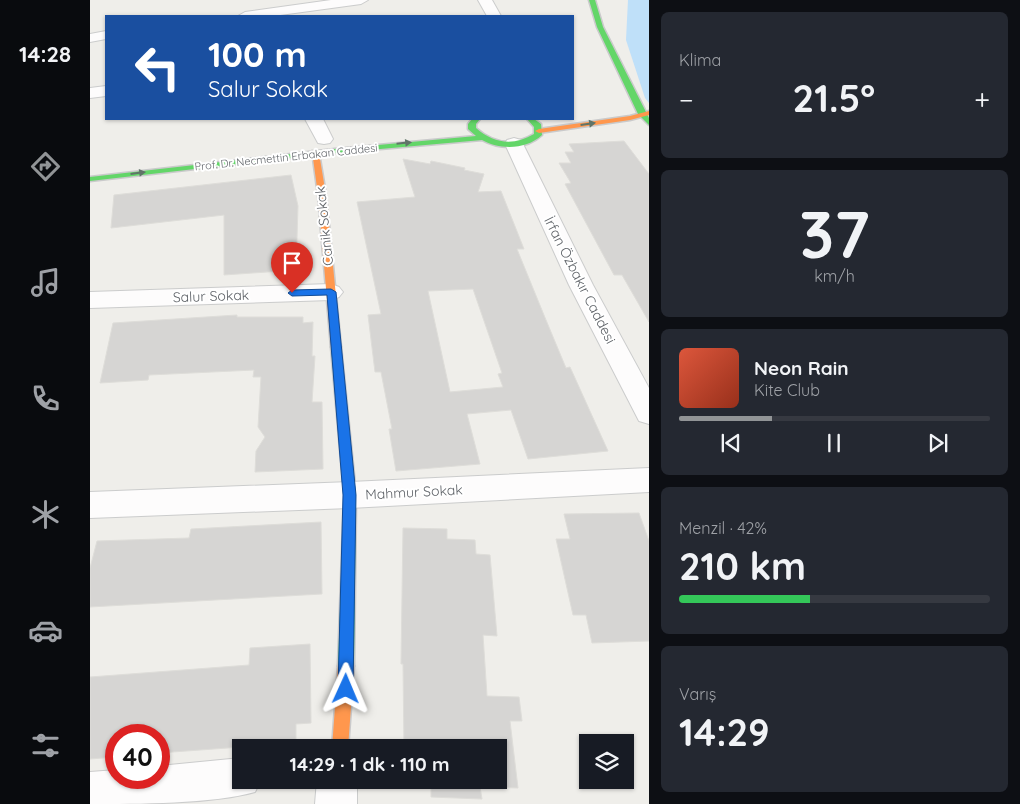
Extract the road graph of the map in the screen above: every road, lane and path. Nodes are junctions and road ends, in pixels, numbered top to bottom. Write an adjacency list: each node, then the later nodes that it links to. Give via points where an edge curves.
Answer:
1 (253, 0): 6 (street)
2 (361, 0): 6 (street)
3 (485, 0): 7 (street)
4 (592, 0): 8 (street)
5 (602, 0): 8 (street)
6 (260, 15)
7 (493, 15)
8 (600, 27): 14 (street)
9 (105, 35): 10 (street)
10 (90, 38)
11 (105, 92): 12 (street)
12 (90, 93)
13 (590, 112): 14 (street, via 626,110)
14 (646, 117): 20 (street, one-way to 14)
15 (314, 120): 22 (street)
16 (469, 120): 19 (street)
17 (474, 120): 21 (street, via 472,129)
18 (531, 120): 20 (street)
19 (457, 122)
20 (539, 131): 23 (street, via 529,141)
21 (482, 138): 22 (street, Prof. Dr. Necmettin Erbakan Caddesi, one-way to 21); 23 (street, Prof. Dr. Necmettin Erbakan Caddesi)
22 (322, 143): 24 (street, Prof. Dr. Necmettin Erbakan Caddesi, one-way to 22); 25 (street, Canik Sokak, via 322,195)
23 (514, 144): 27 (street, İrfan Özbakır Caddesi, via 572,268)
24 (90, 179)
25 (331, 292): 26 (street, Salur Sokak); 29 (street, Canik Sokak)
26 (90, 300)
27 (649, 414)
28 (649, 480): 29 (street, Mahmur Sokak)
29 (350, 495): 30 (street, Mahmur Sokak); 31 (street, Canik Sokak, via 346,689)
30 (90, 505)
31 (341, 739)
32 (232, 779): 34 (street)
33 (337, 789): 35 (street)
34 (90, 792)
35 (336, 804)

